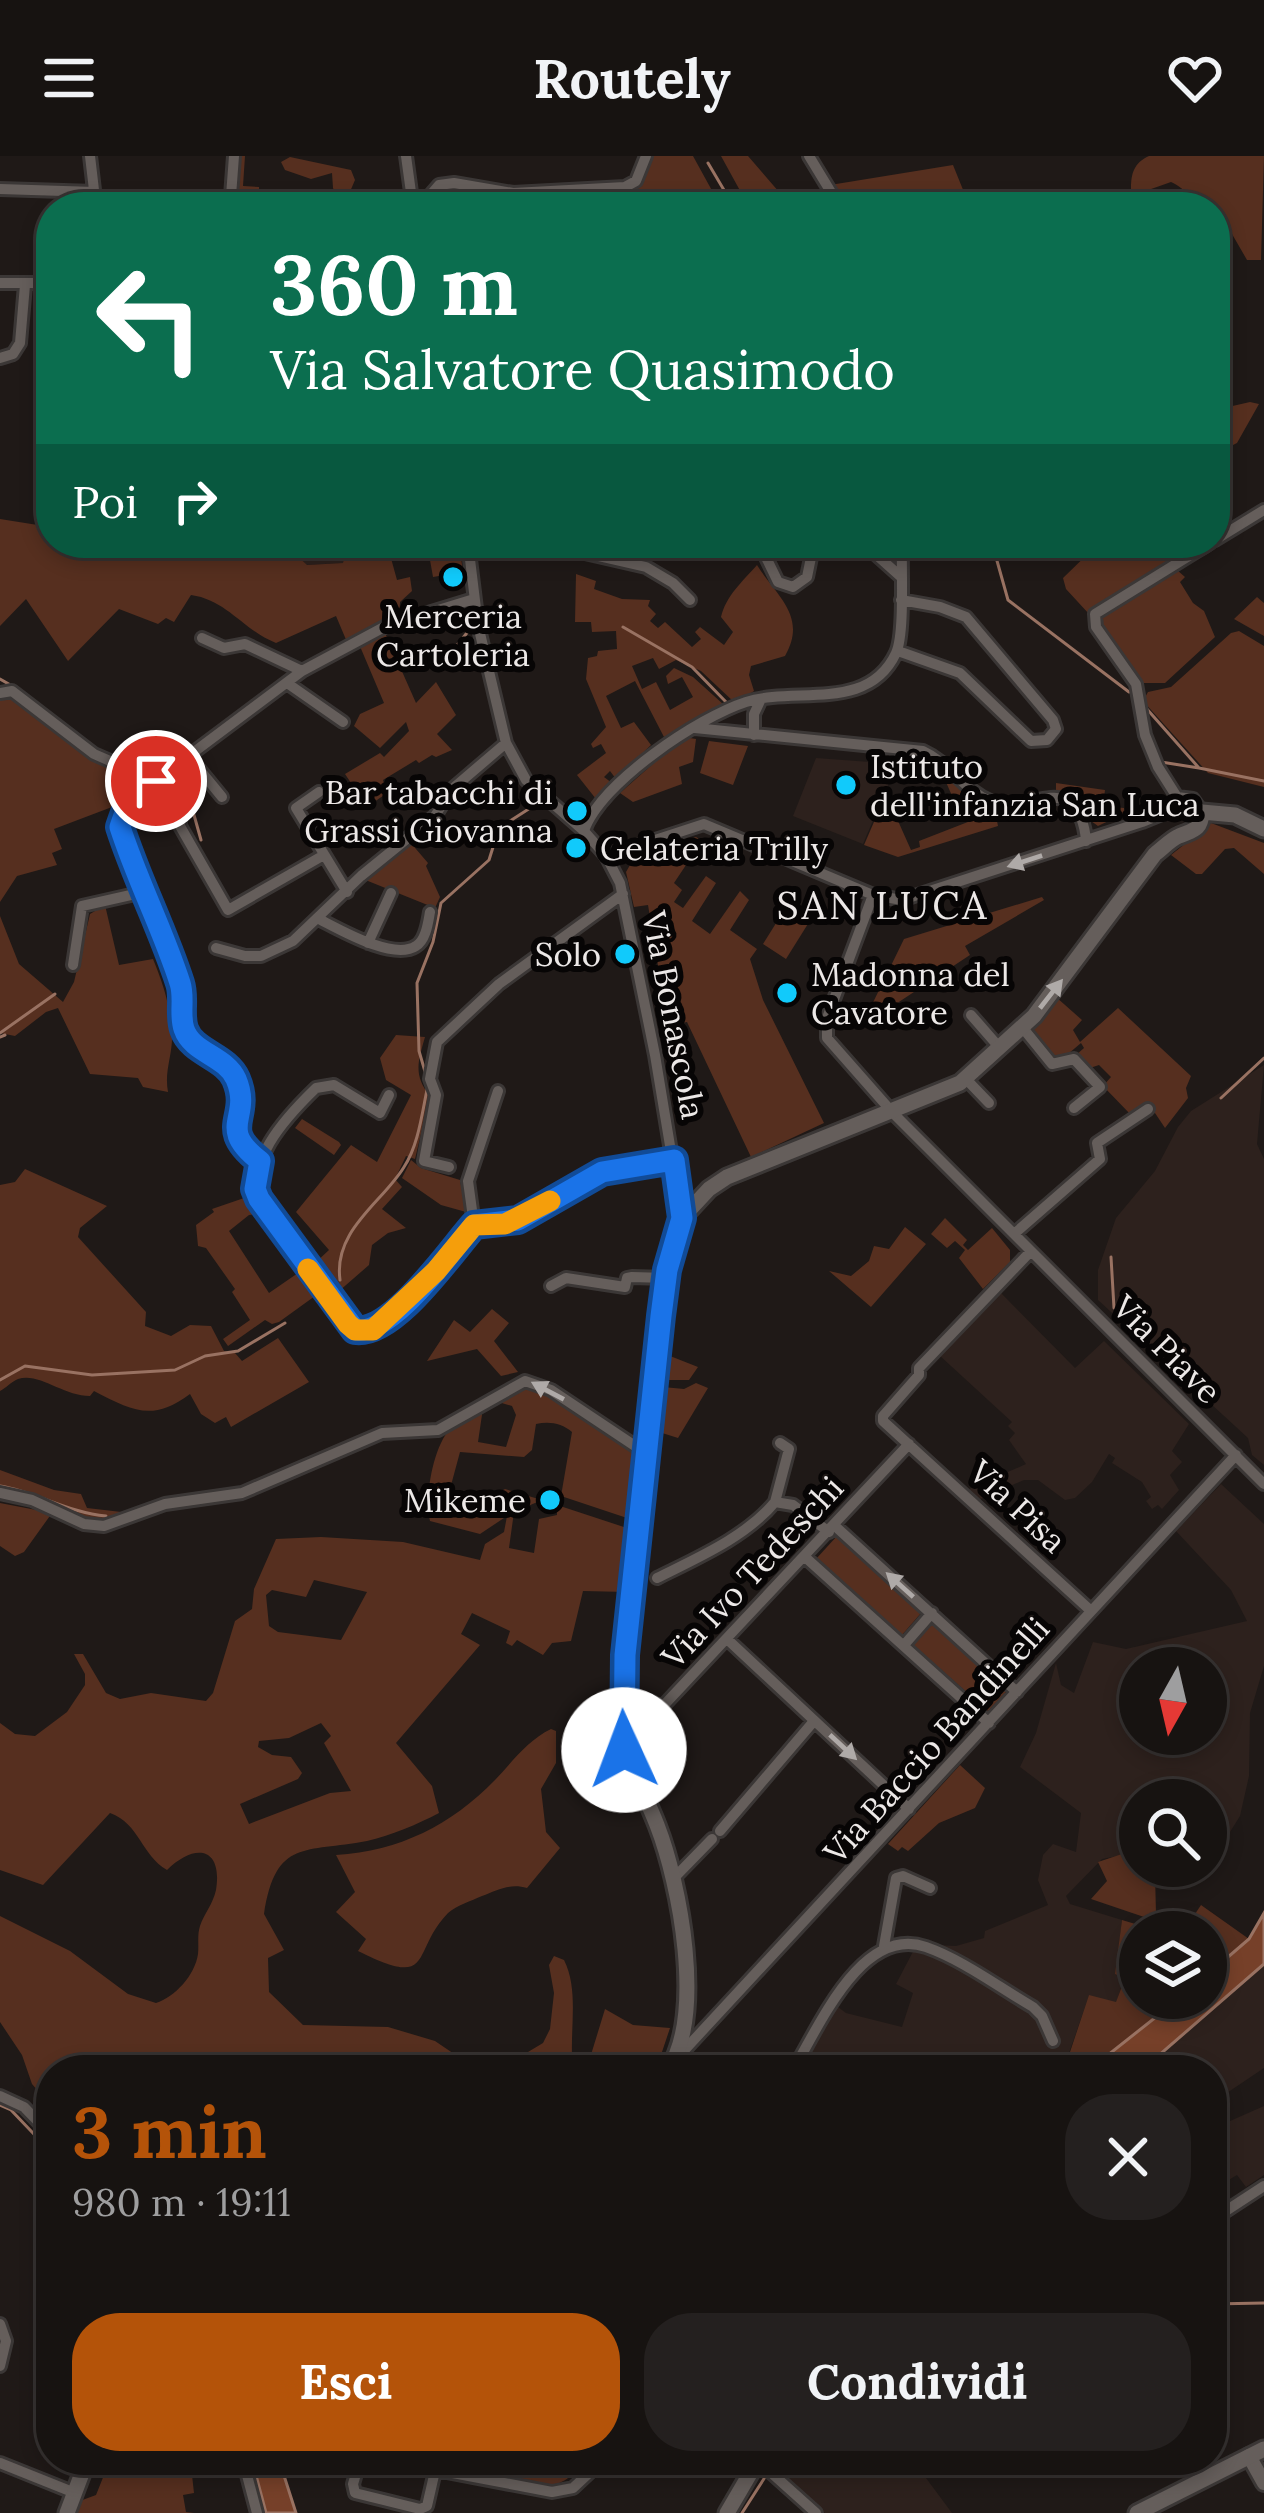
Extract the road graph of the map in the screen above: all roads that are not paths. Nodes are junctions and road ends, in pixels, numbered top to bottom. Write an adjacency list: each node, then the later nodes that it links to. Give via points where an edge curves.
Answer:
1 (90, 156): 8 (street)
2 (233, 156): 9 (street)
3 (406, 156): 10 (street)
4 (646, 156): 13 (street, via 625,187)
5 (808, 156): 14 (street)
6 (0, 189): 7 (street)
7 (70, 192)
8 (94, 192)
9 (231, 192)
10 (413, 192)
11 (432, 192): 12 (street, via 454,183)
12 (507, 192)
13 (532, 192)
14 (831, 192)
15 (0, 283): 16 (street)
16 (25, 285): 17 (street); 18 (street, via 20,343)
17 (36, 285)
18 (0, 358)
19 (1264, 510): 20 (street)
20 (1230, 530)
21 (470, 558): 29 (street, Via Bonascola)
22 (607, 558): 30 (street, via 646,567)
23 (766, 558): 24 (street, via 778,582 793,586 808,577)
24 (811, 558)
25 (880, 558): 28 (street)
26 (901, 558): 28 (street)
27 (1185, 558): 46 (street, via 1095,614 1131,674)
28 (900, 576): 31 (street)
29 (474, 599): 34 (street, via 386,626); 41 (street, Via Bonascola)
30 (691, 600)
31 (901, 600): 33 (street); 33 (street, via 966,617 1056,729 1047,740 1031,741 960,674)
32 (202, 638): 34 (street, via 224,648 245,644)
33 (898, 651): 37 (street, via 876,677 834,696)
34 (302, 670): 35 (street)
35 (286, 683): 38 (street); 42 (street)
36 (0, 693): 43 (street, via 12,692 94,754)
37 (760, 699): 39 (street); 40 (street)
38 (343, 722)
39 (695, 728): 40 (street); 49 (street, via 643,761)
40 (754, 735): 50 (street, via 923,751 993,802 1070,801)
41 (506, 743): 49 (street, Via Bonascola, via 526,780); 54 (street)
42 (185, 761): 43 (street); 45 (street); 51 (street, via 181,826 228,910)
43 (156, 781): 53 (street, via 121,816)
44 (320, 792): 51 (street, via 296,808)
45 (222, 797)
46 (1172, 797): 47 (street, via 1193,799); 50 (street, via 1164,813)
47 (1199, 823): 48 (main road, via 1235,815); 64 (main road, one-way to 47, via 1155,854)
48 (1264, 830)
49 (584, 831): 52 (street, Via Bonascola)
50 (1086, 841): 57 (street, one-way to 57, via 902,900)
51 (324, 855): 54 (street)
52 (606, 856): 56 (street, Via Bonascola); 57 (street, via 704,824)
53 (144, 892): 62 (street, via 82,906); 74 (street, via 183,993 186,1034 235,1076 237,1140)
54 (347, 892): 59 (street)
55 (392, 893): 60 (street)
56 (623, 894): 73 (street, Via Bonascola); 75 (street, Via Bonascola, via 499,984 437,1042 424,1161)
57 (872, 895): 72 (street, Via Piave, via 825,1029 839,1056)
58 (430, 911): 60 (street, via 413,948)
59 (317, 918): 60 (street); 61 (street, via 261,956)
60 (368, 943)
61 (216, 947)
62 (73, 964)
63 (971, 1015): 65 (street)
64 (1022, 1027): 65 (main road); 70 (street, via 1052,1064 1071,1058 1100,1087)
65 (999, 1048): 66 (main road)
66 (965, 1078): 69 (street); 72 (main road)
67 (498, 1091): 77 (street, via 468,1181)
68 (389, 1095): 74 (street, via 380,1113 334,1085 316,1088)
69 (989, 1103)
70 (1074, 1108)
71 (1148, 1109): 78 (street, via 1096,1143 1100,1159)
72 (893, 1113): 76 (main road, via 728,1177); 78 (street, Via Piave)
73 (674, 1160): 76 (street, Via Bonascola); 77 (street, via 602,1172 518,1220)
74 (260, 1161): 77 (street, via 259,1199 355,1330 381,1324)
75 (449, 1167)
76 (682, 1218): 80 (main road)
77 (474, 1225)
78 (1013, 1234): 79 (street, Via Piave)
79 (1031, 1251): 83 (street, via 883,1416); 85 (street, Via Piave)
80 (667, 1279): 81 (street, via 632,1277 625,1287 566,1279); 84 (main road)
81 (551, 1286)
82 (780, 1443): 88 (street, via 790,1449)
83 (908, 1444): 89 (street, Via Ivo Tedeschi); 92 (street, Via Pisa)
84 (647, 1454): 87 (street, one-way to 87, via 525,1381 438,1430 382,1433 242,1493 165,1504 104,1526); 97 (main road)
85 (1236, 1456): 86 (street, Via Piave); 92 (street, Via Baccio Bandinelli)
86 (1264, 1484)
87 (0, 1493)
88 (775, 1502): 89 (street); 91 (street, via 741,1532)
89 (832, 1529): 90 (street, Via Ivo Tedeschi); 93 (street, one-way to 89)
90 (805, 1557): 94 (street, Via Ivo Tedeschi); 95 (street)
91 (657, 1578)
92 (1090, 1610): 96 (street, Via Baccio Bandinelli)
93 (932, 1613): 95 (street); 96 (street)
94 (727, 1639): 97 (street, Via Ivo Tedeschi, via 665,1704); 98 (street)
95 (904, 1645): 99 (street)
96 (1017, 1692): 99 (street, Via Baccio Bandinelli)
97 (622, 1702): 101 (main road, via 624,1750)
98 (814, 1721): 100 (street, one-way to 100); 101 (street)
99 (989, 1723): 100 (street, Via Baccio Bandinelli)
100 (909, 1809): 106 (street, Via Baccio Bandinelli)
101 (673, 1879): 105 (main road, via 686,1988)
102 (931, 1888): 103 (street, via 896,1878)
103 (884, 1946): 104 (street, via 925,1947 956,1962 1034,2007); 107 (street, via 839,1995)
104 (1053, 2042)
105 (674, 2055)
106 (679, 2055)
107 (802, 2055)
108 (0, 2096): 109 (street)
109 (36, 2119)
110 (1264, 2186): 111 (street)
111 (1227, 2210)
112 (0, 2324): 113 (street)
113 (0, 2366)
114 (1257, 2453): 116 (main road); 128 (street)
115 (0, 2463): 129 (street)
116 (1227, 2468)
117 (82, 2475): 129 (main road)
118 (247, 2475): 131 (street)
119 (358, 2475): 120 (street, via 355,2493 419,2510 428,2506)
120 (434, 2475)
121 (457, 2475): 127 (street)
122 (475, 2475): 127 (street)
123 (587, 2475): 127 (street, via 563,2491)
124 (752, 2475): 132 (main road)
125 (774, 2475): 133 (street)
126 (1213, 2475): 134 (main road)
127 (474, 2479)
128 (1264, 2483)
129 (75, 2493): 130 (main road)
130 (67, 2513)
131 (257, 2513)
132 (727, 2513)
133 (816, 2513)
134 (1137, 2513)

